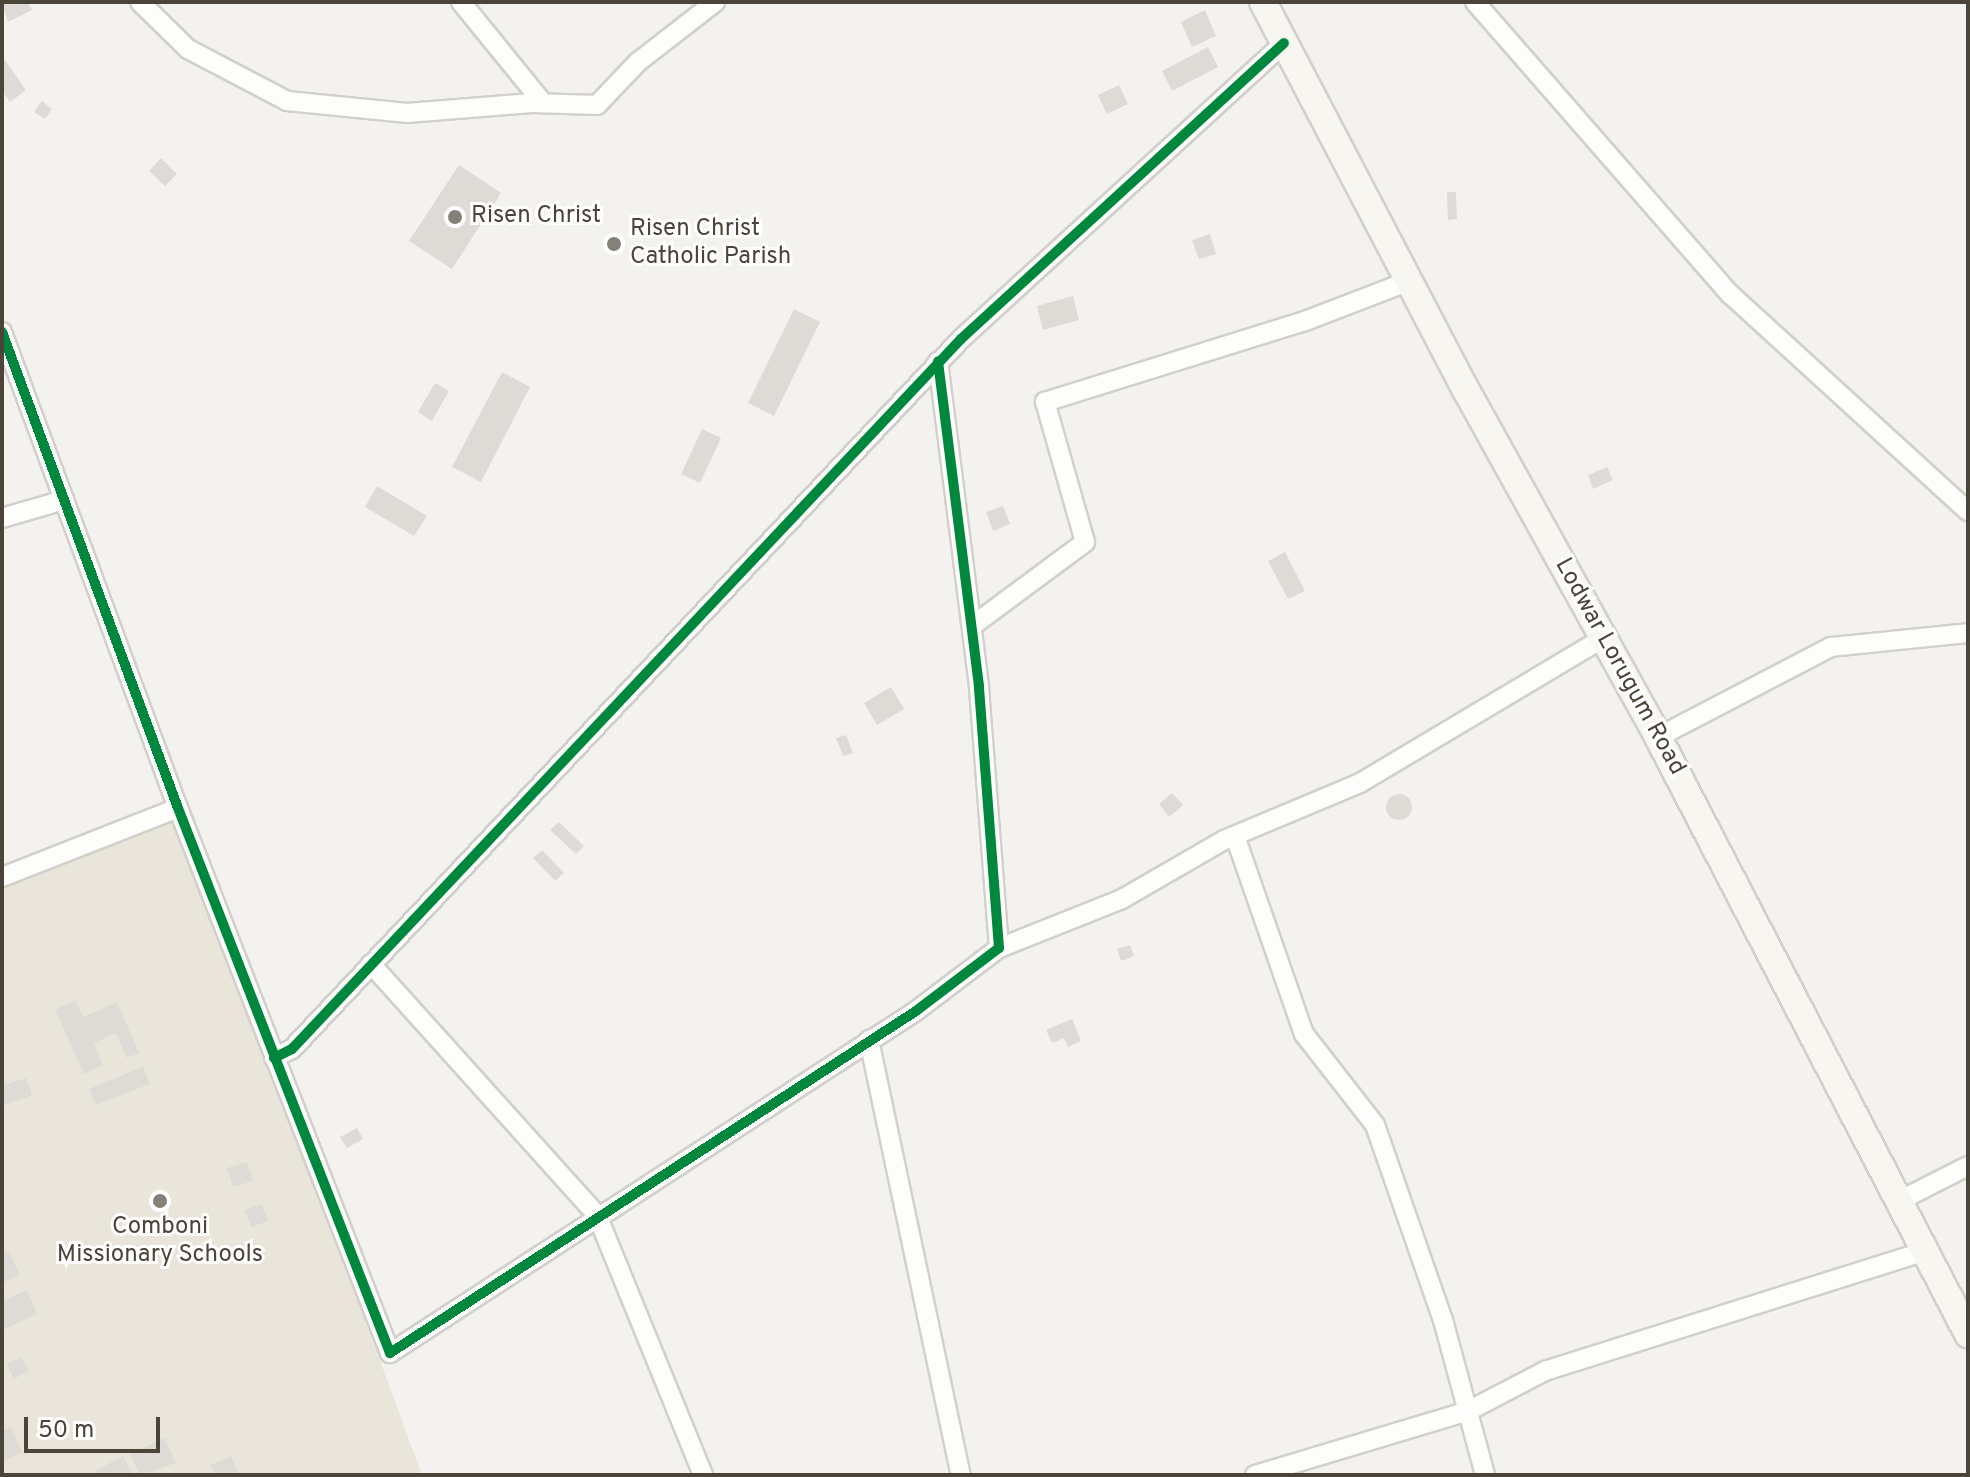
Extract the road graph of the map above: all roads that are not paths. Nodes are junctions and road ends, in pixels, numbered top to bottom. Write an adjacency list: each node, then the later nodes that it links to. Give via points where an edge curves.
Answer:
1 (140, 2): 7 (street, via 188,49 287,101 379,113)
2 (461, 2): 7 (street)
3 (715, 2): 7 (street, via 638,62 597,105)
4 (1263, 2): 6 (main road, Lodwar Lorugum Road)
5 (1475, 2): 12 (street, via 1730,294)
6 (1284, 43): 8 (main road, Lodwar Lorugum Road); 10 (street, via 1069,235)
7 (543, 103)
8 (1409, 281): 14 (street, via 1291,325 1045,402 1085,542); 16 (main road, Lodwar Lorugum Road)
9 (2, 332): 11 (street)
10 (938, 362): 14 (street); 22 (street)
11 (64, 500): 13 (street); 18 (street)
12 (1968, 511)
13 (2, 518)
14 (972, 626): 21 (street)
15 (1968, 633): 17 (street, via 1831,647)
16 (1603, 638): 17 (main road, Lodwar Lorugum Road); 19 (street, via 1360,783)
17 (1658, 737): 26 (main road, Lodwar Lorugum Road)
18 (178, 808): 20 (street); 24 (street)
19 (1235, 836): 21 (street, via 1122,899); 30 (street, via 1304,1034 1375,1125)
20 (2, 877)
21 (999, 948): 23 (street)
22 (371, 964): 24 (street, via 292,1049); 27 (street)
23 (869, 1040): 27 (street); 32 (street)
24 (274, 1058): 27 (street, via 390,1353)
25 (1968, 1166): 26 (street)
26 (1899, 1201): 28 (main road, Lodwar Lorugum Road)
27 (597, 1215): 31 (street)
28 (1925, 1251): 29 (main road, Lodwar Lorugum Road); 30 (street, via 1545,1371)
29 (1968, 1334)
30 (1468, 1411): 33 (street); 34 (street)
31 (703, 1475)
32 (961, 1475)
33 (1255, 1475)
34 (1485, 1475)

